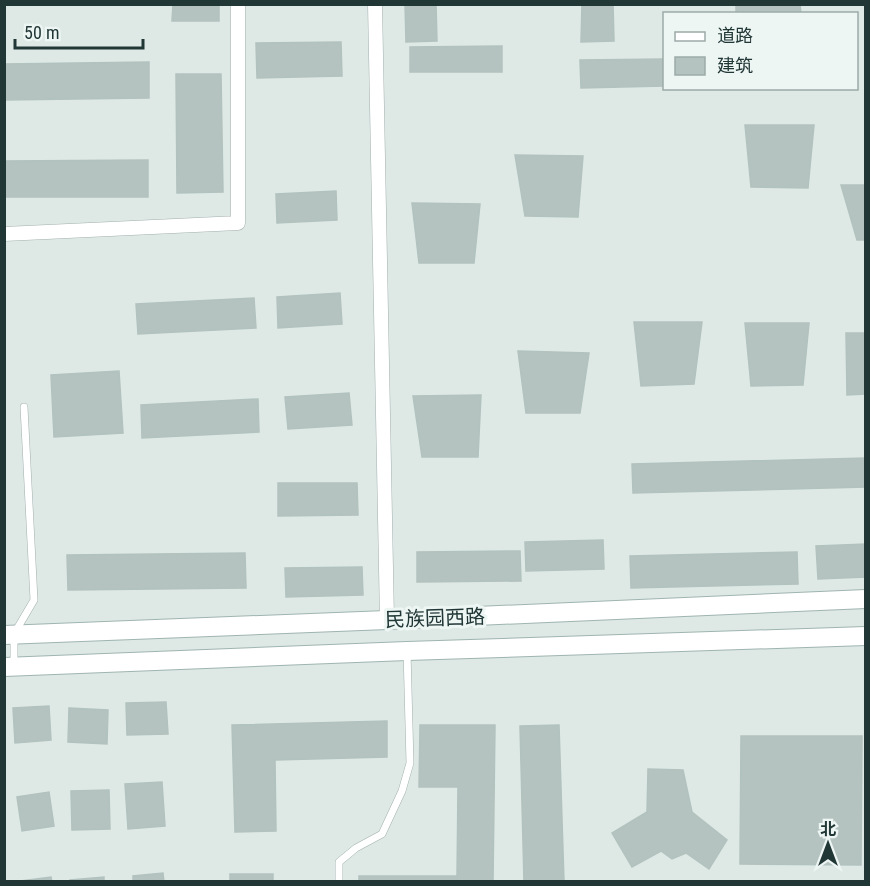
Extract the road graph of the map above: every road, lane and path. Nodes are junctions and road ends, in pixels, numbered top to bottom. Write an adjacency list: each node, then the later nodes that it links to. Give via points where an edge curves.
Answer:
1 (238, 4): 3 (street, via 238,223)
2 (375, 4): 6 (street)
3 (4, 234)
4 (24, 407): 7 (lane, via 34,600)
5 (866, 599): 6 (main road, 民族园西路)
6 (387, 620): 7 (main road, 民族园西路)
7 (8, 632): 10 (lane)
8 (866, 636): 9 (main road, 民族园西路)
9 (407, 651): 10 (main road, 民族园西路); 11 (lane, via 410,763 402,791 382,834 339,862)
10 (9, 667)
11 (339, 882)

